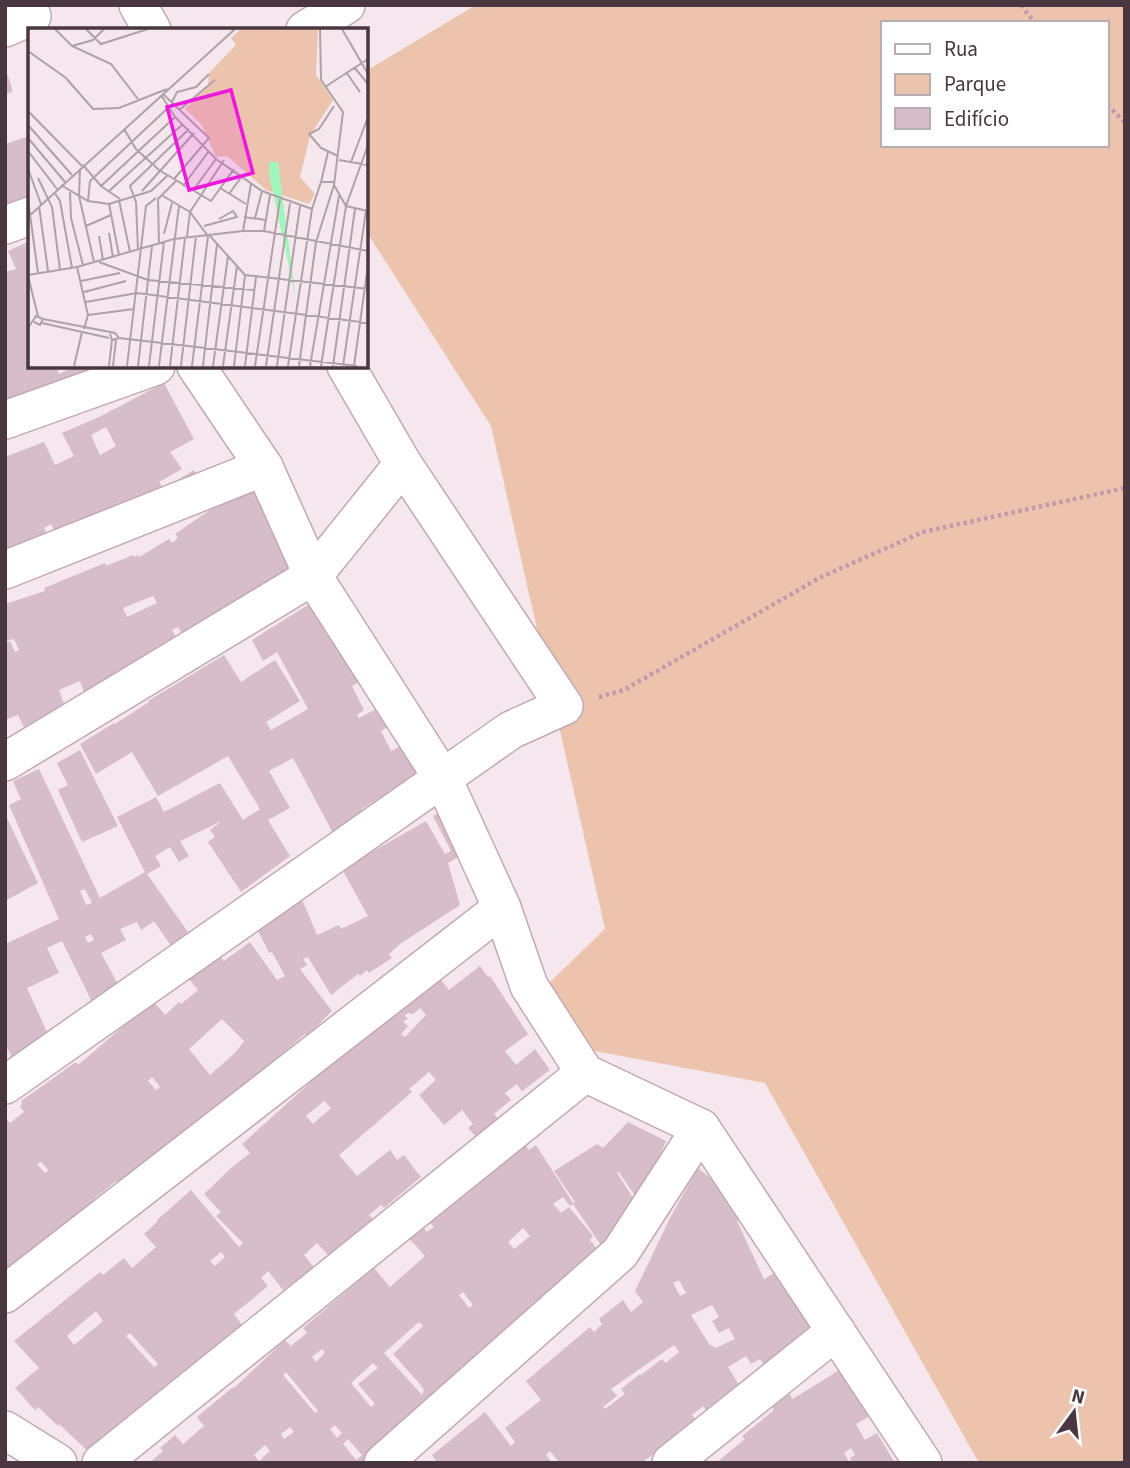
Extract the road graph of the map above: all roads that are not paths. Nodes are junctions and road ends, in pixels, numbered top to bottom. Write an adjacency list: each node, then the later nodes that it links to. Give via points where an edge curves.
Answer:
1 (138, 5): 3 (street)
2 (346, 5): 4 (street)
3 (151, 28)
4 (308, 28)
5 (28, 217): 6 (street)
6 (5, 225)
7 (150, 368): 10 (street)
8 (197, 368): 12 (street)
9 (347, 368): 11 (street)
10 (5, 420)
11 (403, 464): 14 (street); 16 (street, via 564,706 511,730)
12 (264, 467): 13 (street); 14 (street)
13 (5, 570)
14 (313, 576): 15 (street); 16 (street)
15 (5, 762)
16 (443, 779): 17 (street); 19 (street)
17 (502, 908): 18 (street, via 529,986); 21 (street)
18 (585, 1073): 20 (street); 25 (street)
19 (5, 1085)
20 (701, 1128): 22 (street); 26 (street, via 620,1252)
21 (5, 1294)
22 (836, 1331): 27 (street); 28 (street)
23 (5, 1430): 24 (street)
24 (58, 1463)
25 (101, 1463)
26 (383, 1463)
27 (671, 1463)
28 (923, 1463)

